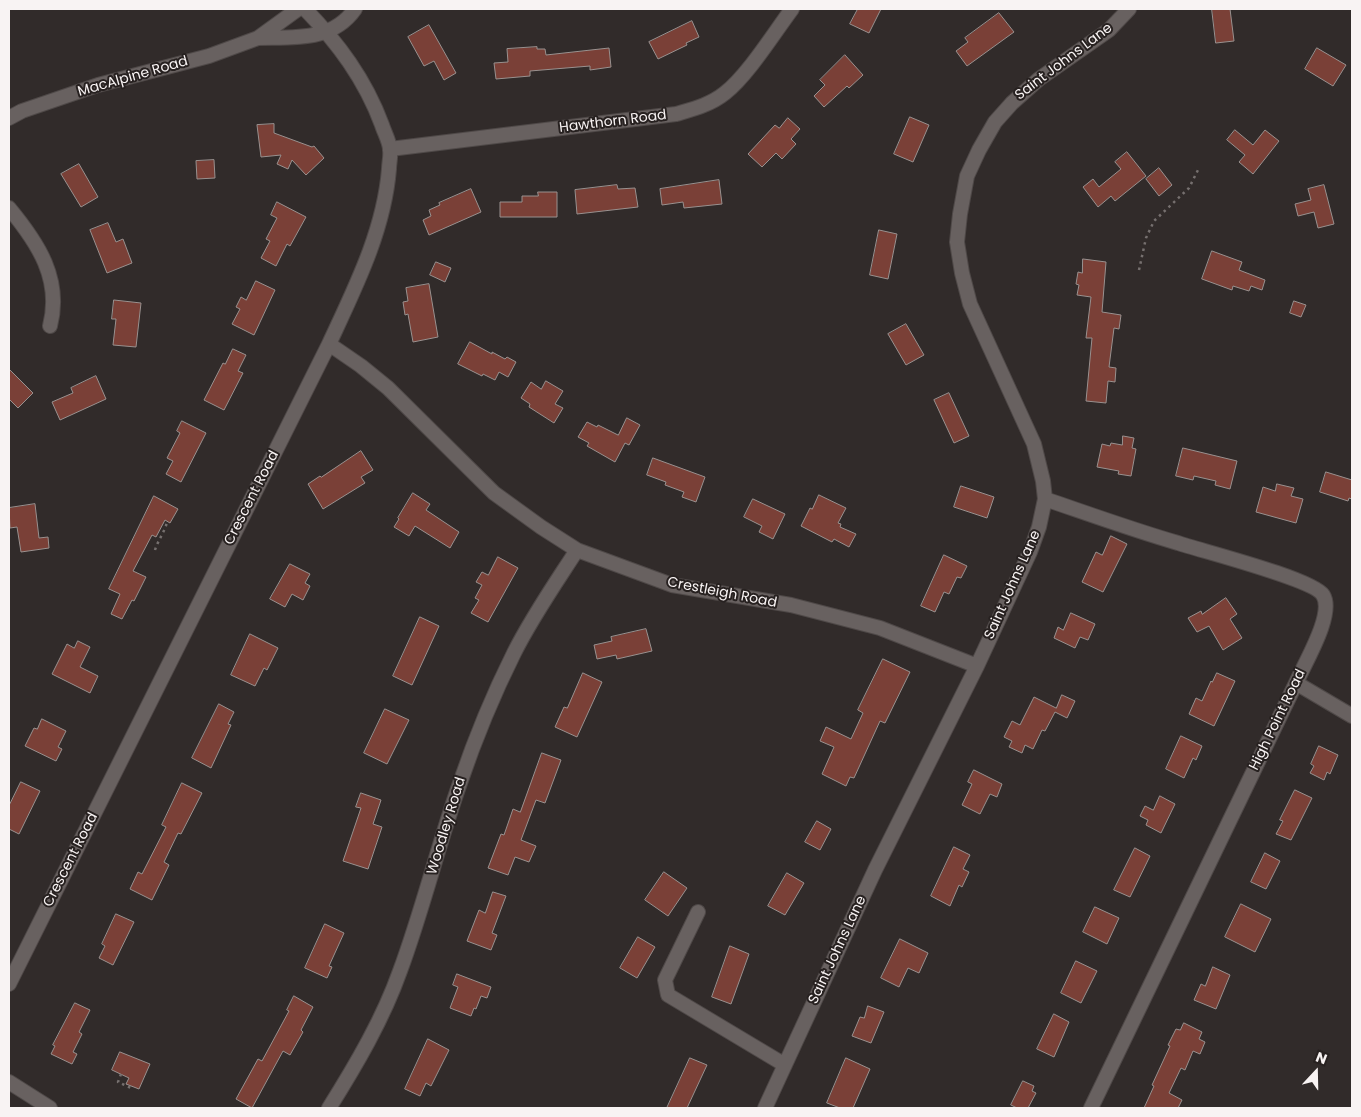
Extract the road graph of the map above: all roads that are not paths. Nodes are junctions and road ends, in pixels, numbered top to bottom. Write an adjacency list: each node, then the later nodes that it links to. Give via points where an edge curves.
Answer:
1 (298, 9): 7 (street, MacAlpine Road)
2 (305, 9): 6 (street, Crescent Road)
3 (355, 9): 6 (street, MacAlpine Road)
4 (792, 9): 9 (street, Hawthorn Road, via 744,74 725,93 703,106 667,115)
5 (1129, 9): 13 (street, Saint Johns Lane, via 1110,30 1039,79 995,122 967,176 960,214 957,242 970,304 1034,444)
6 (328, 32): 7 (street, MacAlpine Road, via 299,38); 9 (street, Crescent Road, via 365,86)
7 (258, 38): 8 (street, MacAlpine Road, via 209,56 90,88)
8 (9, 118)
9 (390, 149): 12 (street, Crescent Road, via 388,184 381,217 368,257)
10 (9, 208): 11 (street, via 50,272 54,294)
11 (50, 326)
12 (329, 344): 14 (street, Crestleigh Road, via 388,388 494,493); 19 (street, Crescent Road)
13 (1045, 499): 15 (street, Saint Johns Lane, via 1030,552); 16 (street, High Point Road, via 1259,567 1318,590 1324,596 1324,621)
14 (577, 550): 15 (street, Crestleigh Road, via 672,585 791,606 880,628); 23 (street, Woodley Road, via 540,606 489,709 460,782 400,972 376,1026)
15 (977, 666): 20 (street, Saint Johns Lane, via 875,870)
16 (1296, 683): 17 (street); 25 (street, High Point Road)
17 (1352, 716)
18 (698, 912): 20 (street, via 665,980 668,995)
19 (9, 984)
20 (785, 1065): 24 (street, Saint Johns Lane)
21 (9, 1082): 22 (street)
22 (50, 1108)
23 (329, 1108)
24 (765, 1108)
25 (1091, 1108)

